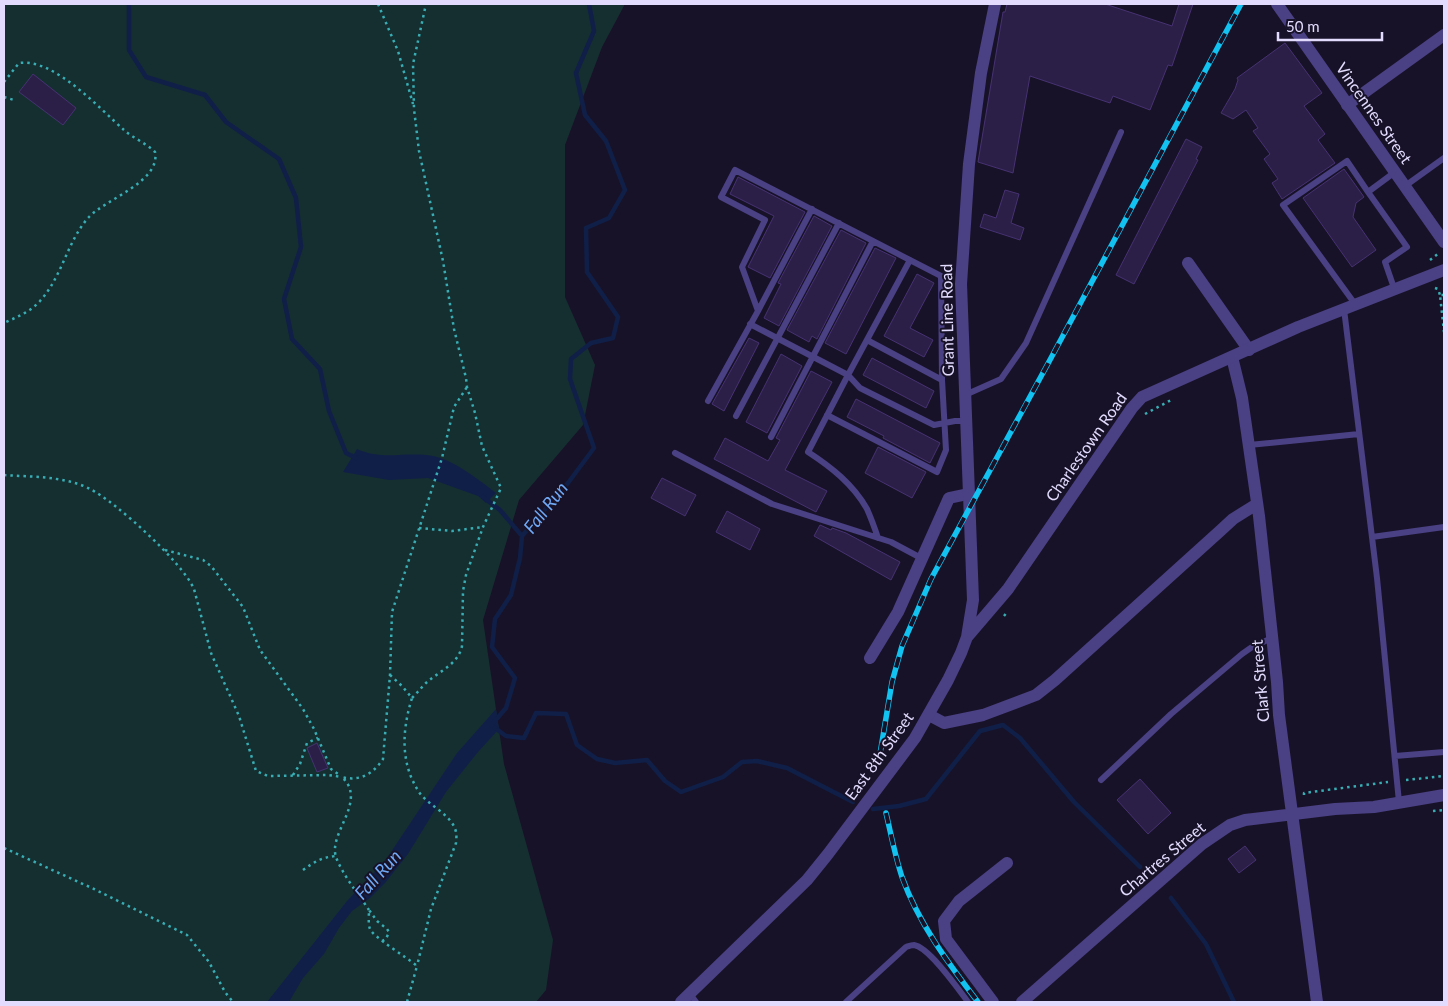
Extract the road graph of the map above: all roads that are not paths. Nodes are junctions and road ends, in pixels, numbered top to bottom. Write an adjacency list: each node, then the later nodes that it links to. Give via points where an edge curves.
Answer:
1 (995, 4): 28 (street, Grant Line Road, via 981,73 967,188 961,284)
2 (1276, 4): 4 (street, Vincennes Street)
3 (1444, 35): 4 (street)
4 (1347, 105): 7 (street, Vincennes Street)
5 (1121, 132): 28 (lane, via 1026,343 1001,380)
6 (1444, 158): 8 (lane)
7 (1395, 172): 8 (street, Vincennes Street); 9 (lane)
8 (1404, 186): 13 (street, Vincennes Street)
9 (1368, 192): 17 (lane, via 1406,247 1385,262); 18 (lane, via 1347,161 1283,205)
10 (812, 209): 11 (lane); 19 (lane); 19 (lane, via 735,170 721,197 765,220 742,267)
11 (839, 223): 12 (lane); 21 (lane)
12 (873, 241): 14 (lane); 24 (lane)
13 (1444, 242)
14 (910, 260): 22 (lane); 27 (lane, via 941,276)
15 (1188, 263): 23 (street)
16 (1444, 270): 17 (street, Charlestown Road)
17 (1394, 288): 18 (street, Charlestown Road)
18 (1349, 306): 23 (street, Charlestown Road); 34 (lane)
19 (758, 311): 20 (lane)
20 (750, 324): 21 (lane); 29 (lane)
21 (778, 338): 24 (lane); 31 (lane)
22 (867, 340): 26 (lane); 27 (lane)
23 (1248, 350): 25 (street, Charlestown Road)
24 (813, 357): 26 (lane); 35 (lane)
25 (1232, 357): 36 (street, Clark Street); 44 (street, Charlestown Road, via 1147,394 1137,402 1008,589)
26 (848, 375): 30 (lane); 33 (lane, via 860,388 909,413 934,425)
27 (942, 380): 33 (lane)
28 (965, 395): 32 (street, Grant Line Road)
29 (708, 401)
30 (827, 415): 33 (lane, via 937,472 946,450); 42 (lane, via 808,452 832,467 854,490)
31 (736, 416)
32 (965, 421): 33 (lane); 38 (street, Grant Line Road)
33 (944, 423)
34 (1359, 434): 36 (lane); 41 (lane)
35 (770, 438)
36 (1249, 445): 39 (street, Clark Street)
37 (675, 453): 42 (lane, via 772,504)
38 (968, 494): 43 (street, via 949,498); 44 (street, Grant Line Road, via 972,600)
39 (1257, 504): 45 (street, Clark Street); 47 (street, East 8th Street, via 1220,531 1036,695 983,715 952,722 944,723)
40 (1444, 527): 41 (lane)
41 (1372, 537): 49 (lane)
42 (878, 538): 43 (lane)
43 (921, 558): 46 (street, via 898,612)
44 (967, 637): 47 (street, Charlestown Road)
45 (1272, 638): 50 (lane, via 1242,654 1171,714); 53 (street, Clark Street)
46 (870, 658)
47 (929, 715): 55 (street, East 8th Street, via 807,880)
48 (1444, 752): 49 (lane)
49 (1395, 756): 52 (lane)
50 (1101, 780)
51 (1444, 795): 52 (street, Chartres Street)
52 (1399, 802): 53 (street, Chartres Street)
53 (1292, 814): 59 (street, Chartres Street, via 1245,820 1216,834); 60 (street, Clark Street)
54 (1007, 863): 58 (street, via 959,901 944,921 946,939)
55 (689, 1000)
56 (846, 1002): 57 (lane, via 906,947 914,945 930,955)
57 (968, 1002)
58 (993, 1002)
59 (1022, 1002)
60 (1317, 1002)

